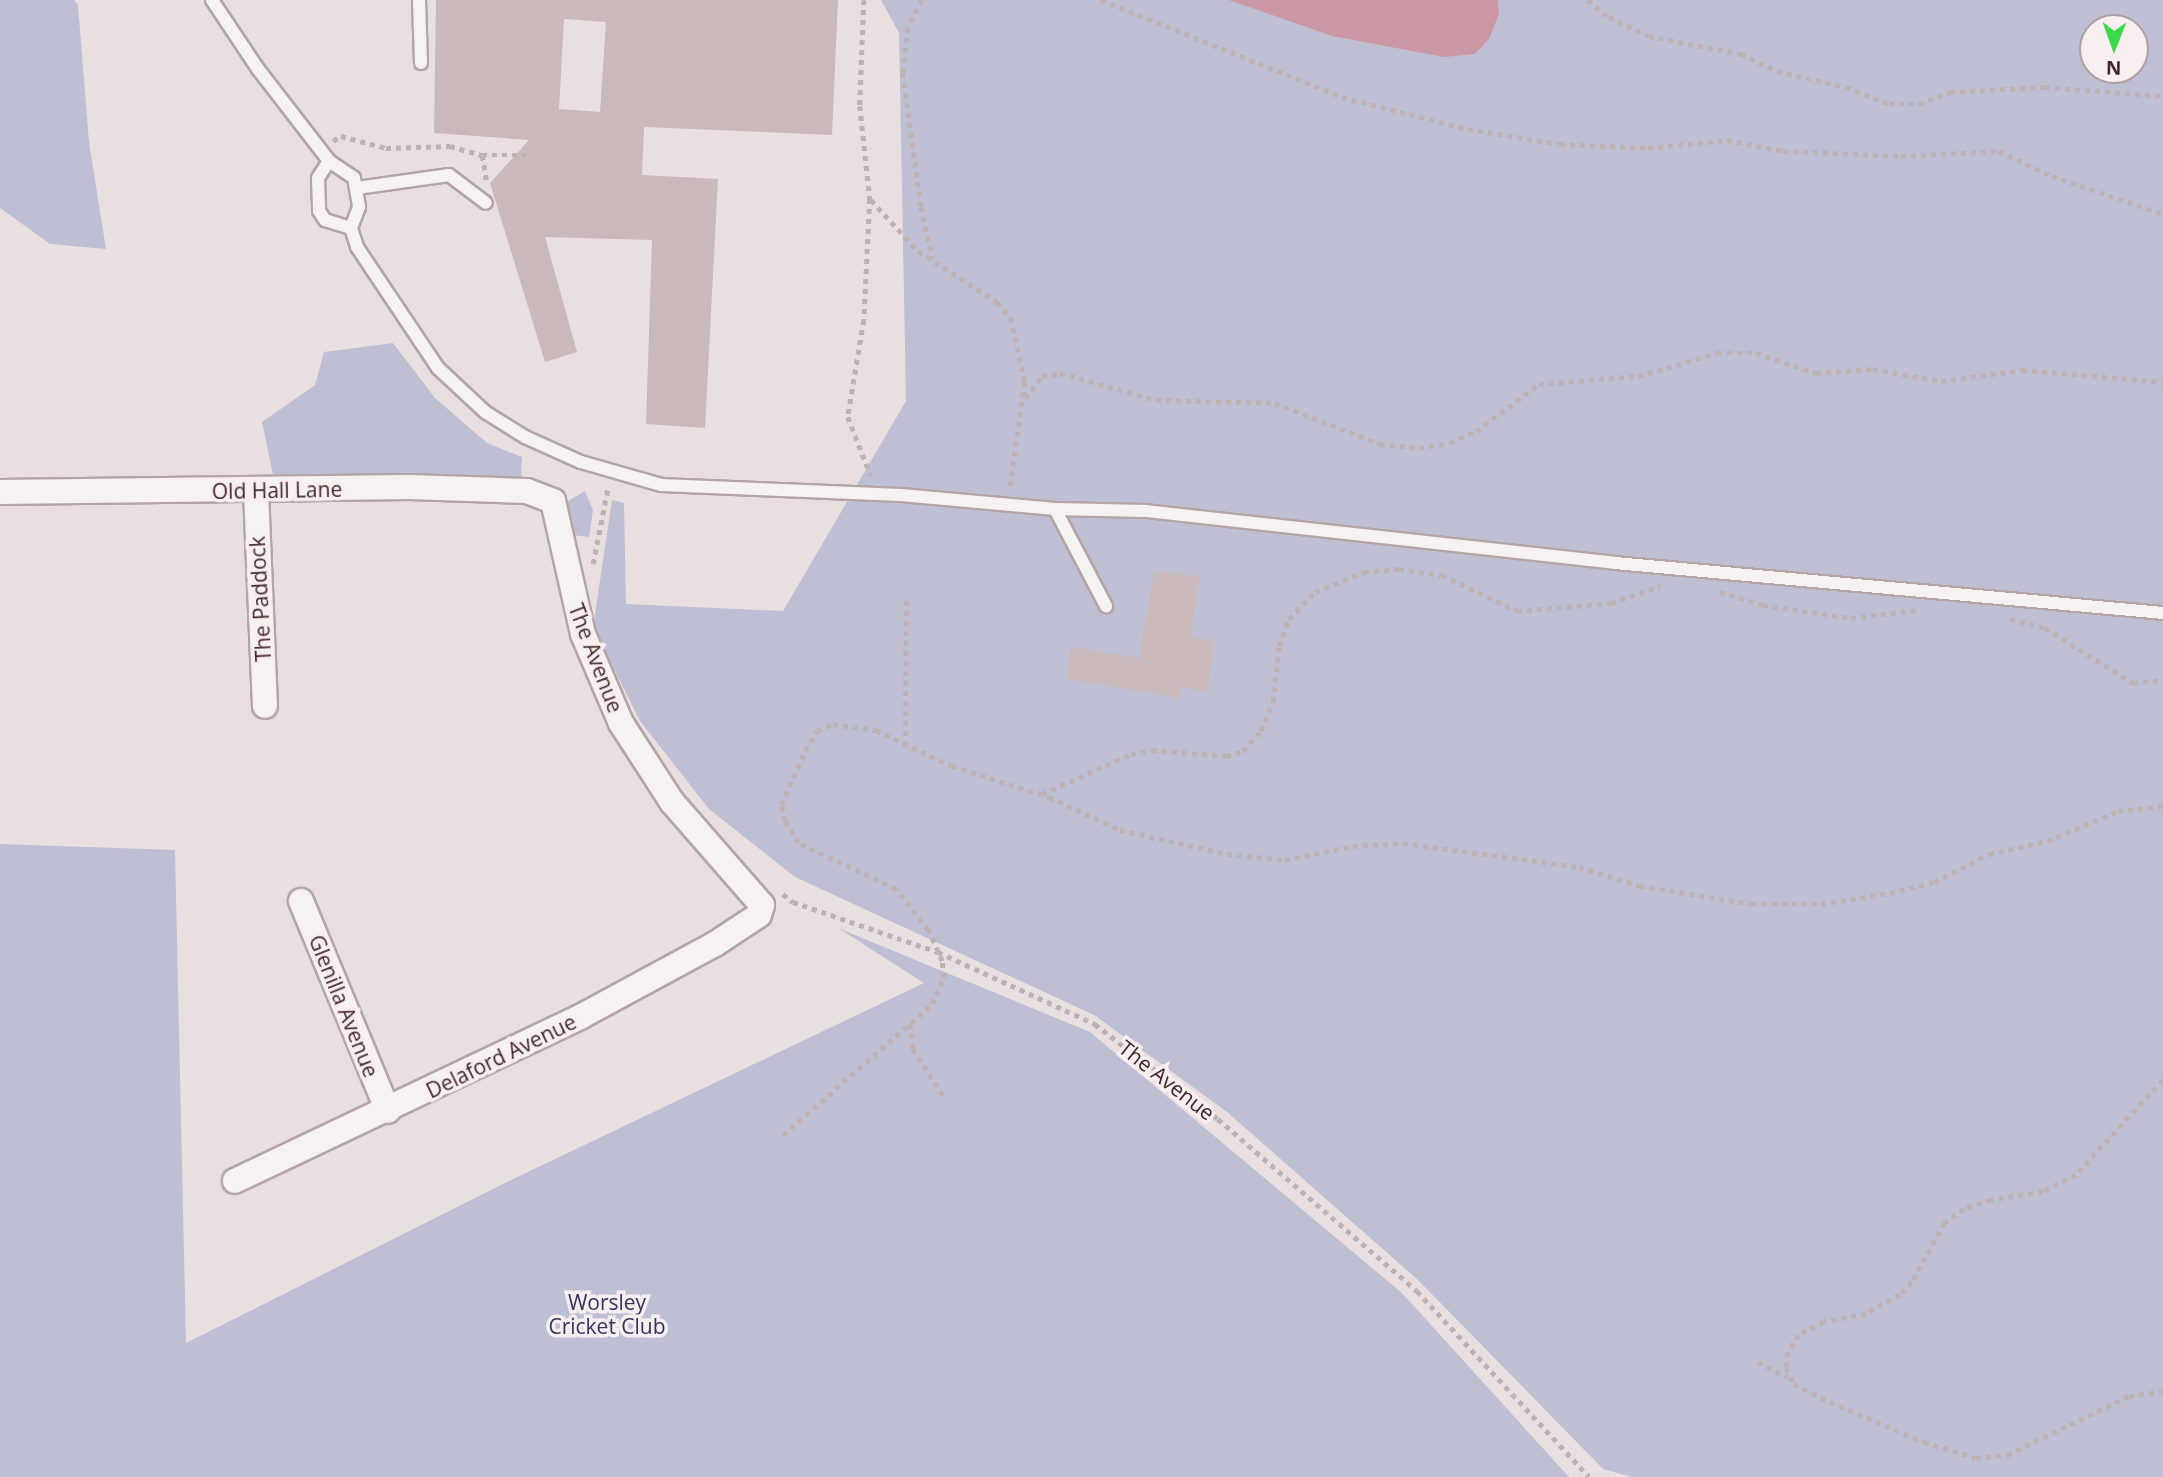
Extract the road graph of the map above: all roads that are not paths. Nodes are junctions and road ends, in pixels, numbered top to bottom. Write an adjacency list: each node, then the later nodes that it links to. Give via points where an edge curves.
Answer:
1 (212, 0): 4 (lane, via 258,69)
2 (419, 0): 3 (lane)
3 (421, 63)
4 (330, 161): 5 (lane, via 348,171); 7 (lane, via 318,178 319,211 325,220)
5 (357, 188): 6 (lane, via 449,175); 7 (lane, via 358,212)
6 (483, 198)
7 (351, 228): 11 (lane, via 382,290 430,357 485,412 526,437 614,473 671,486 879,494)
8 (0, 492): 9 (street, Old Hall Lane)
9 (256, 492): 10 (street, Old Hall Lane, via 409,487 527,491); 14 (street, The Paddock)
10 (553, 501): 16 (street, The Avenue, via 583,634 621,723 673,802 759,899)
11 (1055, 509): 12 (lane); 13 (lane, via 1146,511 1615,563)
12 (1106, 606)
13 (2163, 613)
14 (265, 706)
15 (301, 901): 17 (street, Glenilla Avenue)
16 (759, 915): 17 (street, Delaford Avenue, via 580,1017)
17 (388, 1111): 18 (street, Delaford Avenue)
18 (234, 1181)

